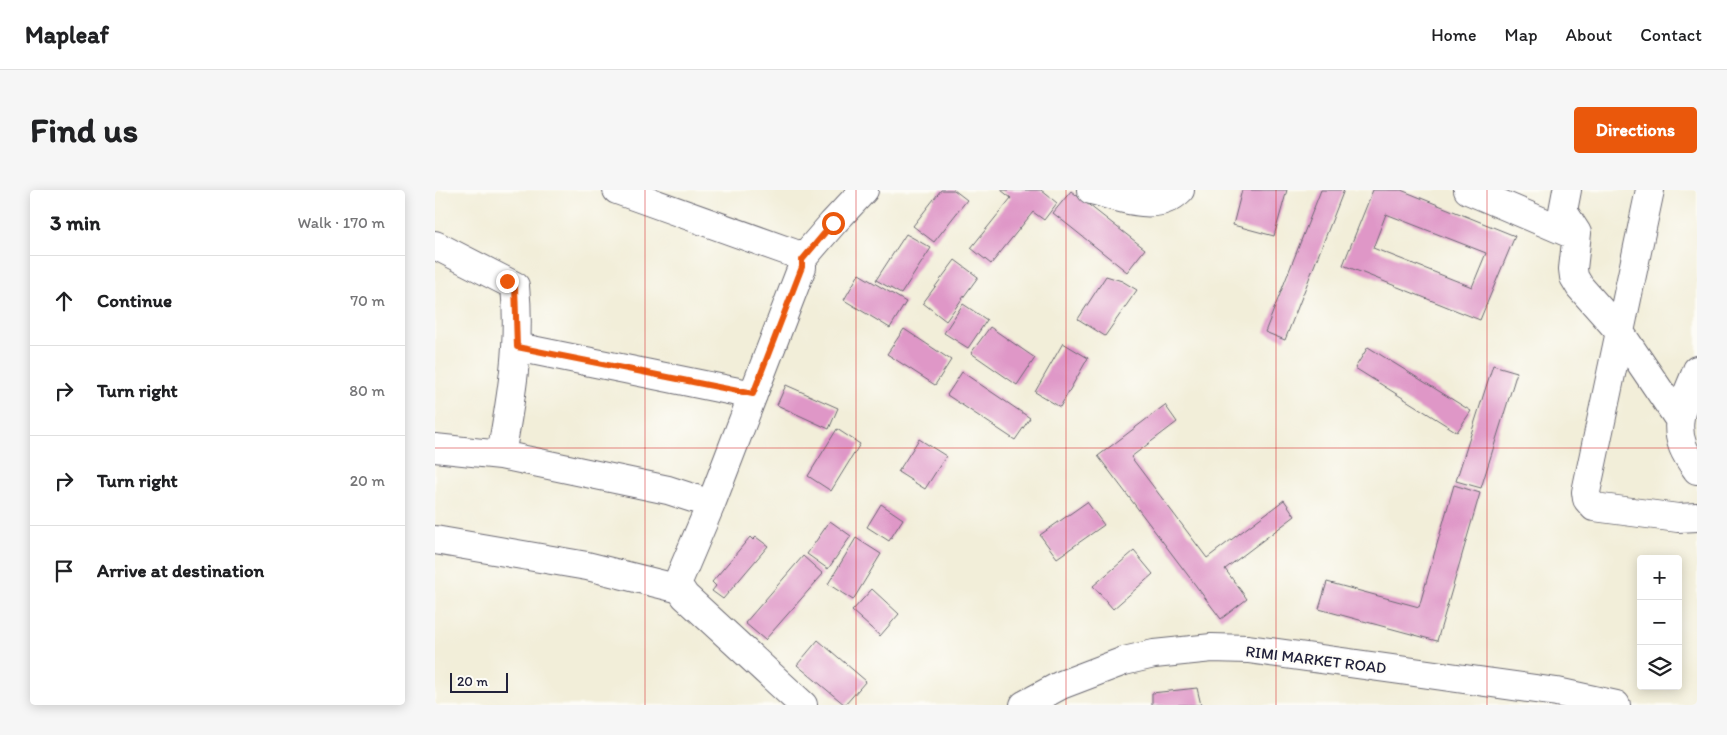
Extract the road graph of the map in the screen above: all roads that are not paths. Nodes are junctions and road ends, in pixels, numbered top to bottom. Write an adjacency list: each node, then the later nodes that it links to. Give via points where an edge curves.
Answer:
1 (617, 190): 10 (street)
2 (864, 190): 10 (street)
3 (1091, 190): 4 (street, via 1145,203 1160,201)
4 (1180, 190)
5 (1468, 190): 8 (street)
6 (1567, 190): 8 (street, via 1563,211)
7 (1650, 190): 11 (street)
8 (1576, 236): 11 (street, via 1574,277)
9 (435, 245): 12 (street, via 515,286)
10 (802, 260): 14 (street)
11 (1619, 331): 15 (street); 20 (street, via 1587,499 1594,507 1678,518)
12 (517, 347): 14 (street); 17 (street)
13 (1696, 374): 15 (street)
14 (753, 394): 19 (street)
15 (1678, 418): 18 (street, via 1683,448)
16 (435, 448): 17 (street)
17 (501, 455): 19 (street, via 668,490)
18 (1697, 470)
19 (711, 504): 22 (street, via 677,584)
20 (1697, 517)
21 (435, 540): 22 (street, via 587,566)
22 (680, 589): 23 (street)
23 (803, 705)
24 (1024, 705): 25 (street, RIMI MARKET ROAD, via 1061,685 1124,661 1186,650 1231,648 1557,692)
25 (1616, 705)

